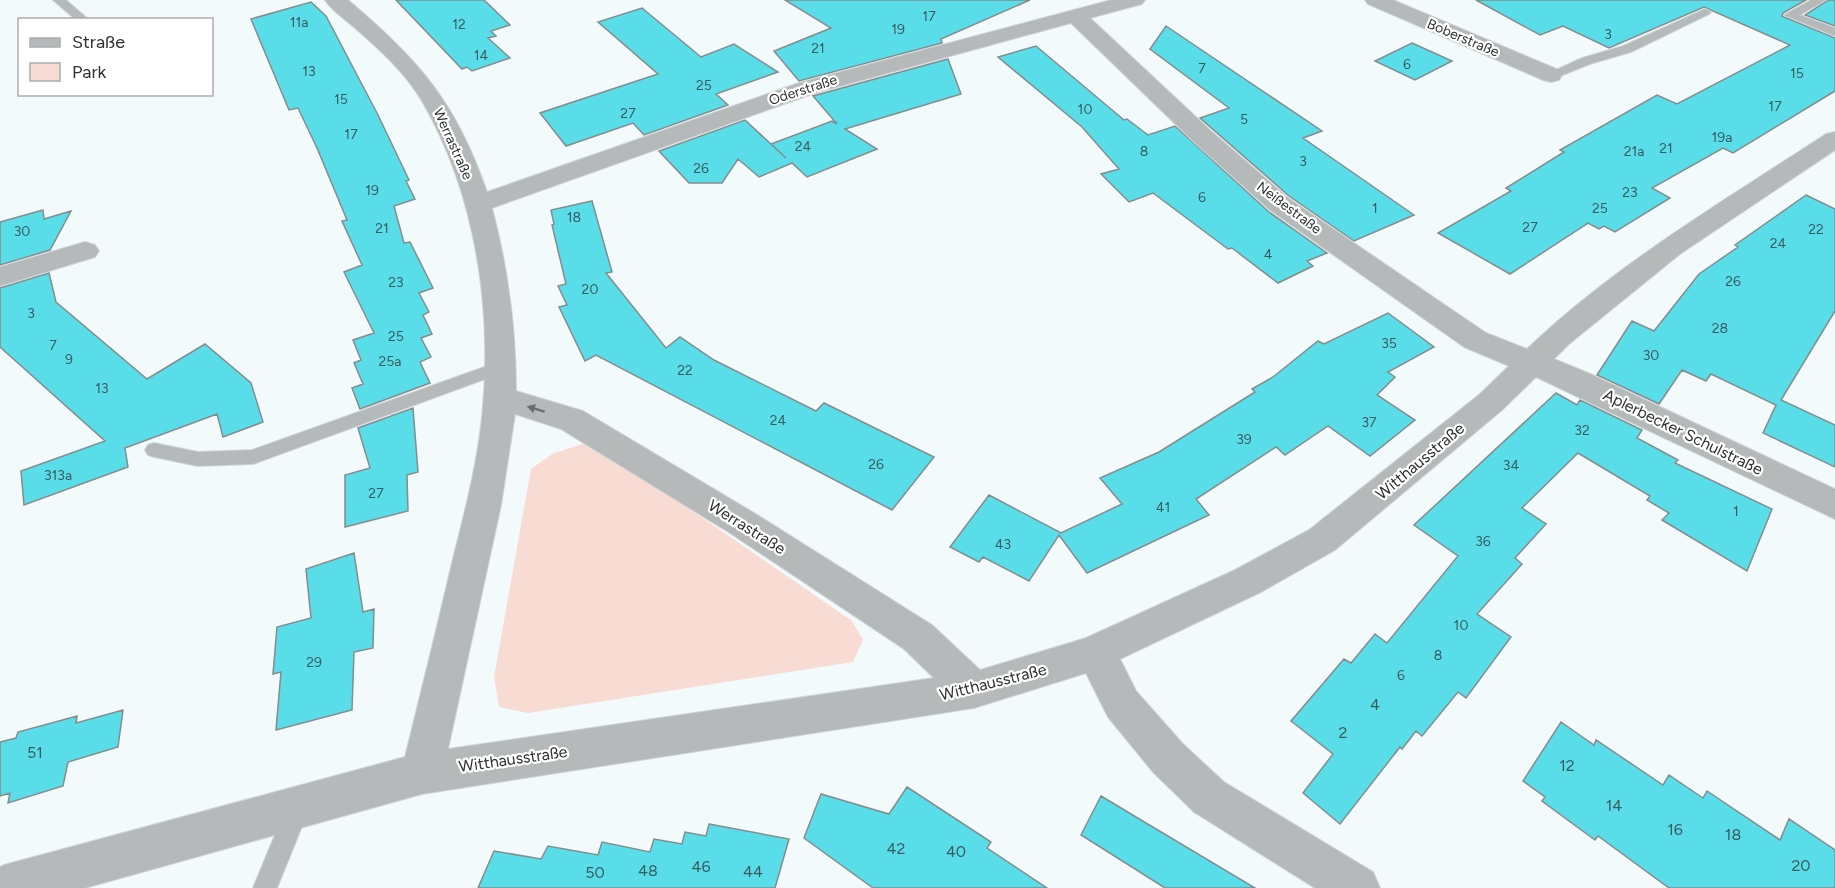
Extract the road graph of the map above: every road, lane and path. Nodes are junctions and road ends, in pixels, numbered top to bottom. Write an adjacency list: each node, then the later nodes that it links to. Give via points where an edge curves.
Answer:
1 (59, 0): 8 (lane)
2 (335, 0): 12 (street, Werrastraße, via 378,37 432,99 449,129)
3 (1135, 0): 7 (street, Oderstraße)
4 (1820, 0): 9 (lane, via 1790,15)
5 (1385, 2): 10 (street, Boberstraße)
6 (1705, 12): 10 (lane, via 1627,49)
7 (1075, 16): 12 (street, Oderstraße, via 807,88); 15 (street, Neißestraße, via 1279,204 1475,340)
8 (82, 18)
9 (1835, 32)
10 (1551, 75)
11 (1834, 141): 15 (street, Witthausstraße, via 1670,248)
12 (478, 204): 16 (street, Werrastraße, via 492,265)
13 (85, 251): 14 (street)
14 (0, 277)
15 (1529, 362): 19 (street, Aplerbecker Schulstraße, via 1577,381); 20 (street, Witthausstraße, via 1491,402 1322,540 1248,581)
16 (501, 367): 17 (street, Werrastraße); 18 (lane, via 253,457 198,459)
17 (500, 398): 21 (street, Werrastraße, one-way to 17, via 918,637 742,523 572,420); 22 (street, Werrastraße, via 492,472)
18 (154, 450)
19 (1835, 505)
20 (1096, 652): 21 (street, Witthausstraße); 26 (street, via 1122,704 1168,758 1209,797)
21 (974, 690): 22 (street, Witthausstraße)
22 (422, 773): 23 (street, Witthausstraße)
23 (299, 805): 24 (street, Witthausstraße); 25 (lane)
24 (3, 888)
25 (265, 888)
26 (1357, 888)

